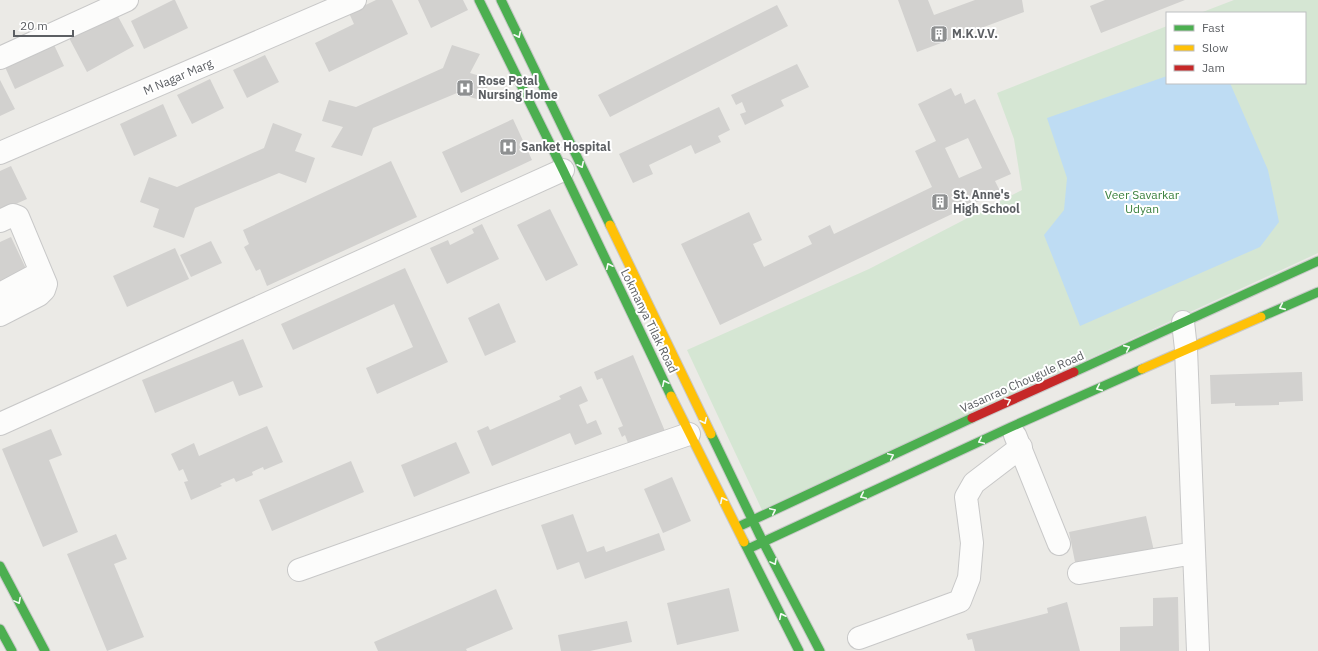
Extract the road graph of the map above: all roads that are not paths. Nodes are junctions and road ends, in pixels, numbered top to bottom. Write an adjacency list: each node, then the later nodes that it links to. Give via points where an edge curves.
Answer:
1 (127, 0): 5 (street)
2 (355, 0): 6 (street, M Nagar Marg)
3 (479, 0): 7 (main road, Lokmanya Tilak Road)
4 (501, 0): 20 (main road, Lokmanya Tilak Road, one-way to 20)
5 (0, 58)
6 (0, 153)
7 (563, 170): 16 (street); 18 (main road, Lokmanya Tilak Road, one-way to 7)
8 (0, 221): 10 (street, via 13,215 18,217)
9 (1318, 261): 14 (main road, Vasanrao Chougule Road)
10 (41, 272): 12 (street); 13 (street, via 46,284 44,290)
11 (1318, 292): 15 (main road, one-way to 15)
12 (0, 294)
13 (0, 315)
14 (1183, 322): 15 (street); 20 (main road, Vasanrao Chougule Road, one-way to 14)
15 (1186, 349): 17 (main road, one-way to 17); 25 (street)
16 (0, 424)
17 (1011, 427): 19 (street); 22 (main road, one-way to 22)
18 (690, 434): 21 (main road, Lokmanya Tilak Road, one-way to 18); 27 (street)
19 (1021, 447): 23 (street); 30 (street, via 974,483 966,496 972,543 969,578 960,601)
20 (752, 520): 21 (main road, Vasanrao Chougule Road); 22 (main road, Lokmanya Tilak Road)
21 (738, 527): 24 (main road, Lokmanya Tilak Road)
22 (763, 542): 24 (main road); 34 (main road, Lokmanya Tilak Road, one-way to 34)
23 (1059, 544)
24 (748, 549): 33 (main road, Lokmanya Tilak Road, one-way to 24)
25 (1194, 553): 28 (street); 35 (street)
26 (0, 566): 32 (main road, one-way to 32)
27 (300, 570)
28 (1079, 573)
29 (0, 629): 31 (main road)
30 (859, 638)
31 (12, 651)
32 (45, 651)
33 (799, 651)
34 (820, 651)
35 (1198, 651)

